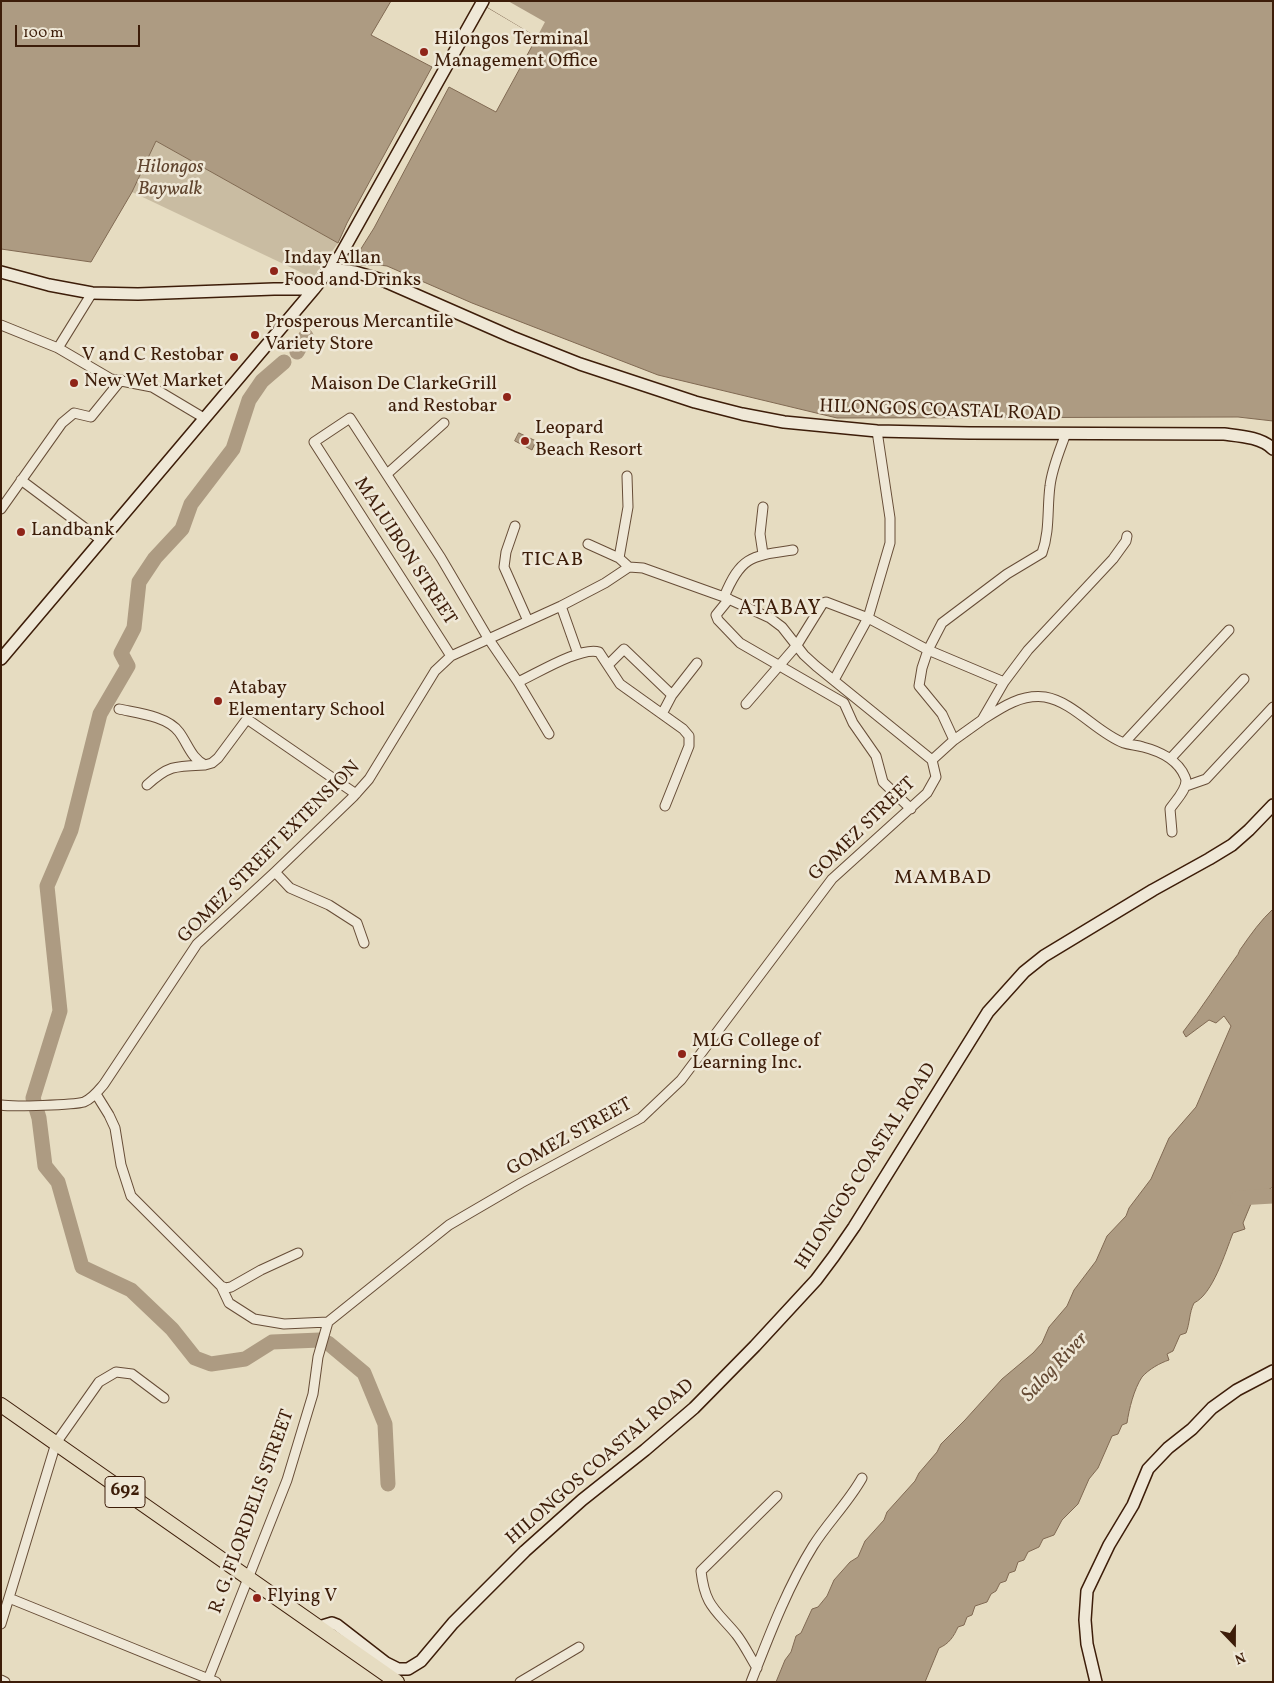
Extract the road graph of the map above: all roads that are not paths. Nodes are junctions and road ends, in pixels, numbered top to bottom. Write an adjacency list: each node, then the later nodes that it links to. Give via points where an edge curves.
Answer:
1 (484, 1): 2 (street)
2 (330, 269): 4 (street); 11 (street, HILONGOS COASTAL ROAD, via 382,280 580,364 694,402 784,422)
3 (1, 272): 5 (street)
4 (314, 289): 5 (street); 9 (street)
5 (92, 293): 7 (street)
6 (1, 325): 7 (street)
7 (58, 348): 8 (street, via 111,379)
8 (121, 380): 9 (street, via 152,387); 16 (street, via 91,417 74,413 62,423)
9 (204, 418): 21 (street)
10 (444, 423): 14 (street)
11 (877, 431): 12 (street, HILONGOS COASTAL ROAD); 29 (street, via 890,518 890,543)
12 (1066, 433): 13 (street, HILONGOS COASTAL ROAD, via 1224,434 1258,440); 34 (street, via 1050,485 1048,528 1042,552 942,623)
13 (1273, 449)
14 (387, 474): 32 (street); 36 (street, MALUIBON STREET, via 350,418 314,442)
15 (627, 476): 25 (street, via 628,507)
16 (21, 480): 18 (street); 21 (street)
17 (763, 506): 24 (street, via 760,534)
18 (1, 509)
19 (515, 526): 30 (street, via 504,568)
20 (1128, 536): 44 (street, via 1113,559 1028,650)
21 (101, 540): 37 (street)
22 (588, 544): 25 (street)
23 (793, 550): 24 (street)
24 (763, 554): 27 (street, via 735,572)
25 (619, 558): 26 (street)
26 (629, 567): 27 (street, via 643,568); 28 (street, GOMEZ STREET EXTENSION)
27 (727, 598): 33 (street, via 770,618); 40 (street, via 716,615 718,620 740,643)
28 (561, 606): 30 (street, GOMEZ STREET EXTENSION); 35 (street)
29 (868, 618): 33 (street, via 823,603); 34 (street); 42 (street)
30 (528, 621): 32 (street, GOMEZ STREET EXTENSION)
31 (1230, 630): 53 (street)
32 (488, 638): 36 (street, GOMEZ STREET EXTENSION); 43 (street)
33 (797, 646): 40 (street); 42 (street)
34 (928, 650): 44 (street); 52 (street, via 919,686 942,714)
35 (578, 654): 39 (street, via 594,650); 43 (street)
36 (451, 656): 59 (street, GOMEZ STREET EXTENSION, via 435,671 370,779)
37 (1, 659)
38 (697, 663): 45 (street)
39 (608, 665): 45 (street, via 624,649); 49 (street, via 620,684)
40 (781, 665): 46 (street); 62 (street, via 844,703 853,723 876,756 883,782)
41 (1244, 679): 54 (street)
42 (834, 680): 55 (street)
43 (518, 682): 51 (street)
44 (1004, 682): 50 (street)
45 (672, 694): 49 (street)
46 (746, 704)
47 (1273, 708): 58 (street, via 1206,779)
48 (119, 709): 56 (street, via 149,716 174,727 193,756)
49 (662, 714): 61 (street, via 687,733 689,740)
50 (982, 720): 52 (street); 53 (street, via 1016,700 1047,698 1060,702)
51 (549, 734)
52 (954, 740): 55 (street)
53 (1124, 743): 54 (street)
54 (1171, 758): 58 (street, via 1186,777)
55 (932, 760): 62 (street, GOMEZ STREET, via 936,777 927,793)
56 (206, 765): 57 (street, via 170,768); 59 (street, via 218,758 247,719)
57 (147, 785)
58 (1186, 786): 63 (street, via 1170,810)
59 (356, 794): 64 (street, GOMEZ STREET EXTENSION)
60 (1273, 805): 80 (street, HILONGOS COASTAL ROAD, via 1232,845 1044,956 1024,972 988,1012 854,1226 816,1280 694,1408 582,1500 495,1579 422,1661 408,1669 398,1669 336,1625)
61 (665, 806)
62 (910, 809): 70 (street, GOMEZ STREET, via 832,879 681,1080 641,1118 449,1225)
63 (1172, 832)
64 (276, 872): 65 (street, via 290,888 329,905 357,923); 66 (street, GOMEZ STREET EXTENSION, via 197,944)
65 (364, 943)
66 (96, 1094): 67 (street, via 81,1103); 69 (street, via 115,1128 121,1165 131,1196)
67 (1, 1105)
68 (298, 1253): 69 (street, via 230,1287)
69 (221, 1286): 70 (street, via 229,1304 254,1319 284,1324)
70 (328, 1322): 77 (street, R. G. FLORDELIS STREET, via 318,1357 313,1394 287,1480)
71 (1273, 1371): 89 (street, via 1212,1408 1148,1469 1087,1591 1087,1644)
72 (164, 1398): 74 (street, via 132,1374 116,1372 99,1382)
73 (1, 1405): 74 (main road, 692)
74 (56, 1443): 77 (main road, 692); 78 (street)
75 (862, 1478): 82 (street, via 799,1571)
76 (778, 1496): 82 (street, via 702,1571 706,1598 737,1635)
77 (248, 1578): 80 (main road, 692); 84 (street, R. G. FLORDELIS STREET)
78 (9, 1598): 79 (street); 84 (street)
79 (1, 1624)
80 (320, 1628): 86 (main road, 692)
81 (579, 1647): 87 (street)
82 (756, 1668): 88 (street)
83 (1, 1680): 85 (street)
84 (210, 1680)
85 (5, 1682)
86 (397, 1682)
87 (520, 1682)
88 (751, 1682)
89 (1096, 1682)

